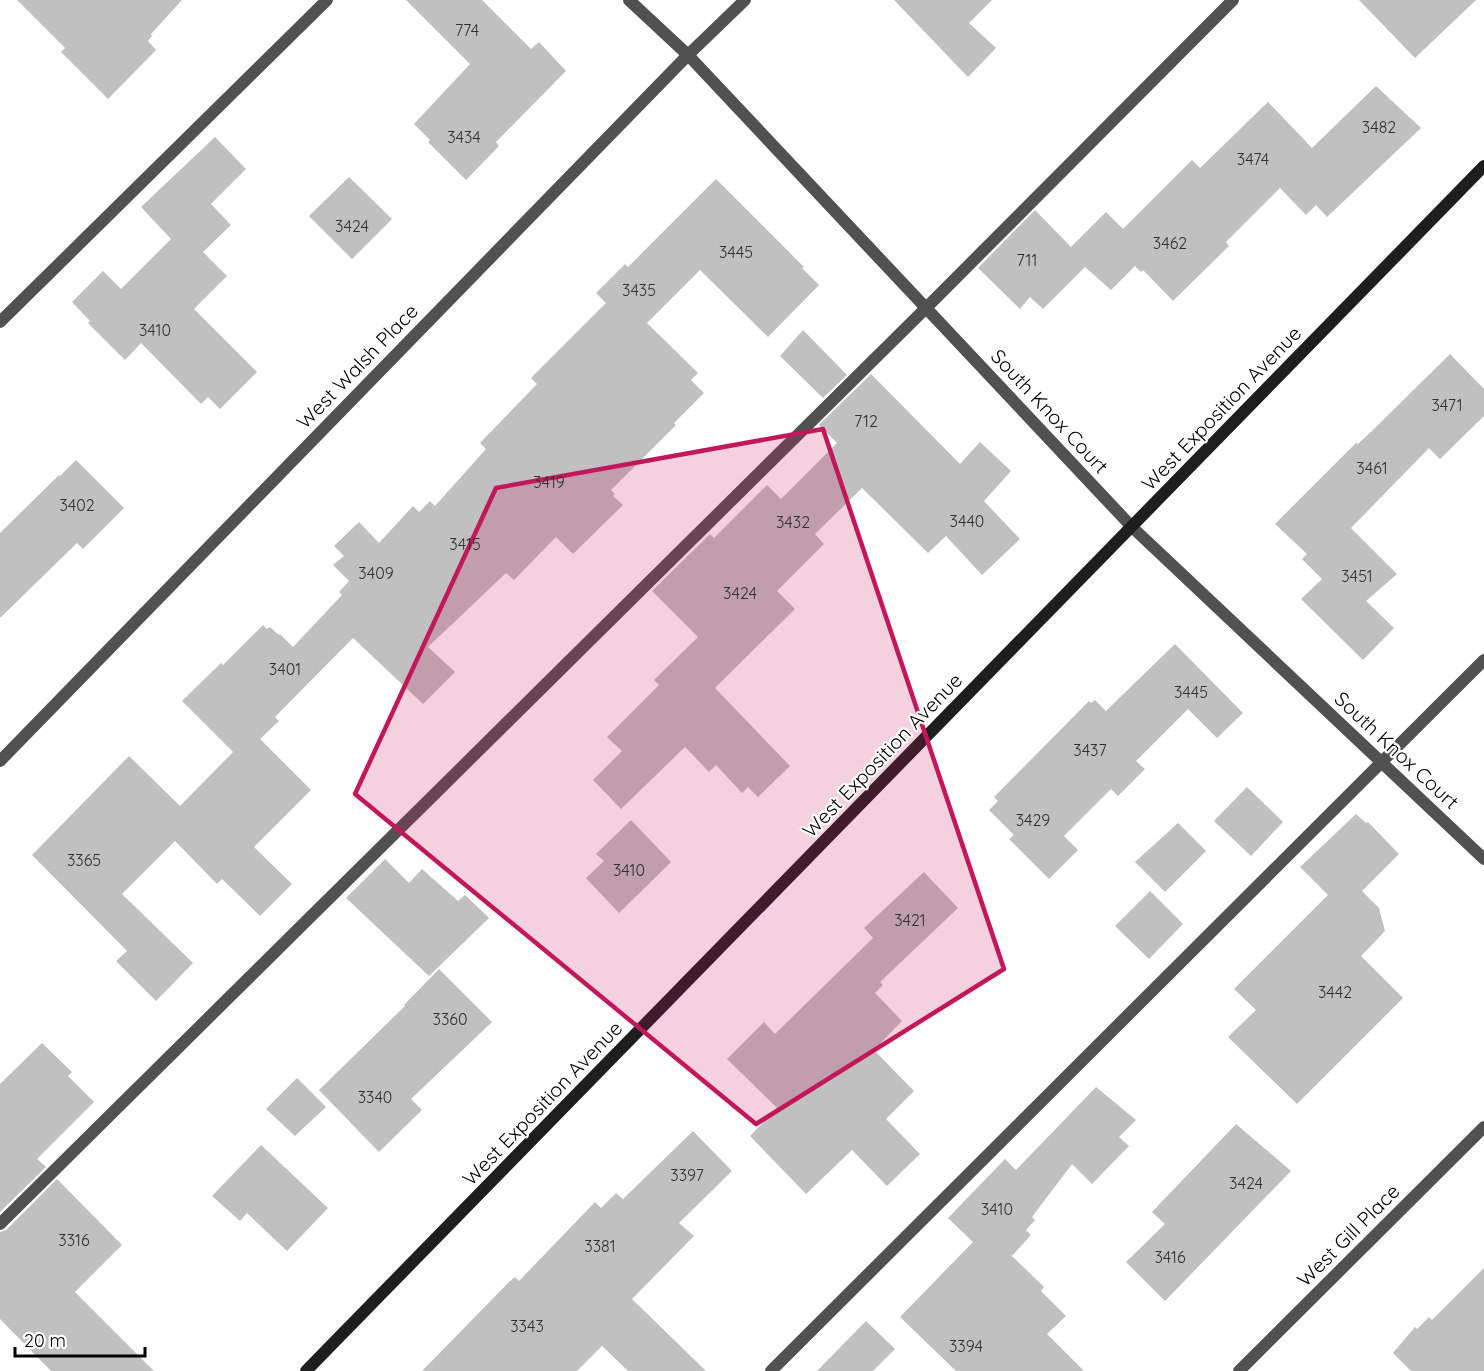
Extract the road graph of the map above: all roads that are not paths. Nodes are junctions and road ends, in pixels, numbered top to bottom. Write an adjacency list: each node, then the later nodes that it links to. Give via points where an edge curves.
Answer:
1 (327, 0): 8 (street)
2 (629, 0): 5 (street, South Knox Court)
3 (745, 0): 5 (street, West Walsh Place)
4 (1233, 0): 7 (street)
5 (688, 55): 7 (street, South Knox Court); 11 (street, West Walsh Place)
6 (1484, 166): 9 (street, West Exposition Avenue)
7 (926, 308): 9 (street, South Knox Court); 15 (street)
8 (0, 322)
9 (1132, 527): 12 (street, South Knox Court); 16 (street, West Exposition Avenue)
10 (1484, 660): 12 (street)
11 (0, 761)
12 (1382, 762): 13 (street, South Knox Court); 17 (street)
13 (1484, 859)
14 (1484, 1127): 18 (street, West Gill Place)
15 (0, 1224)
16 (306, 1371)
17 (771, 1371)
18 (1239, 1371)

